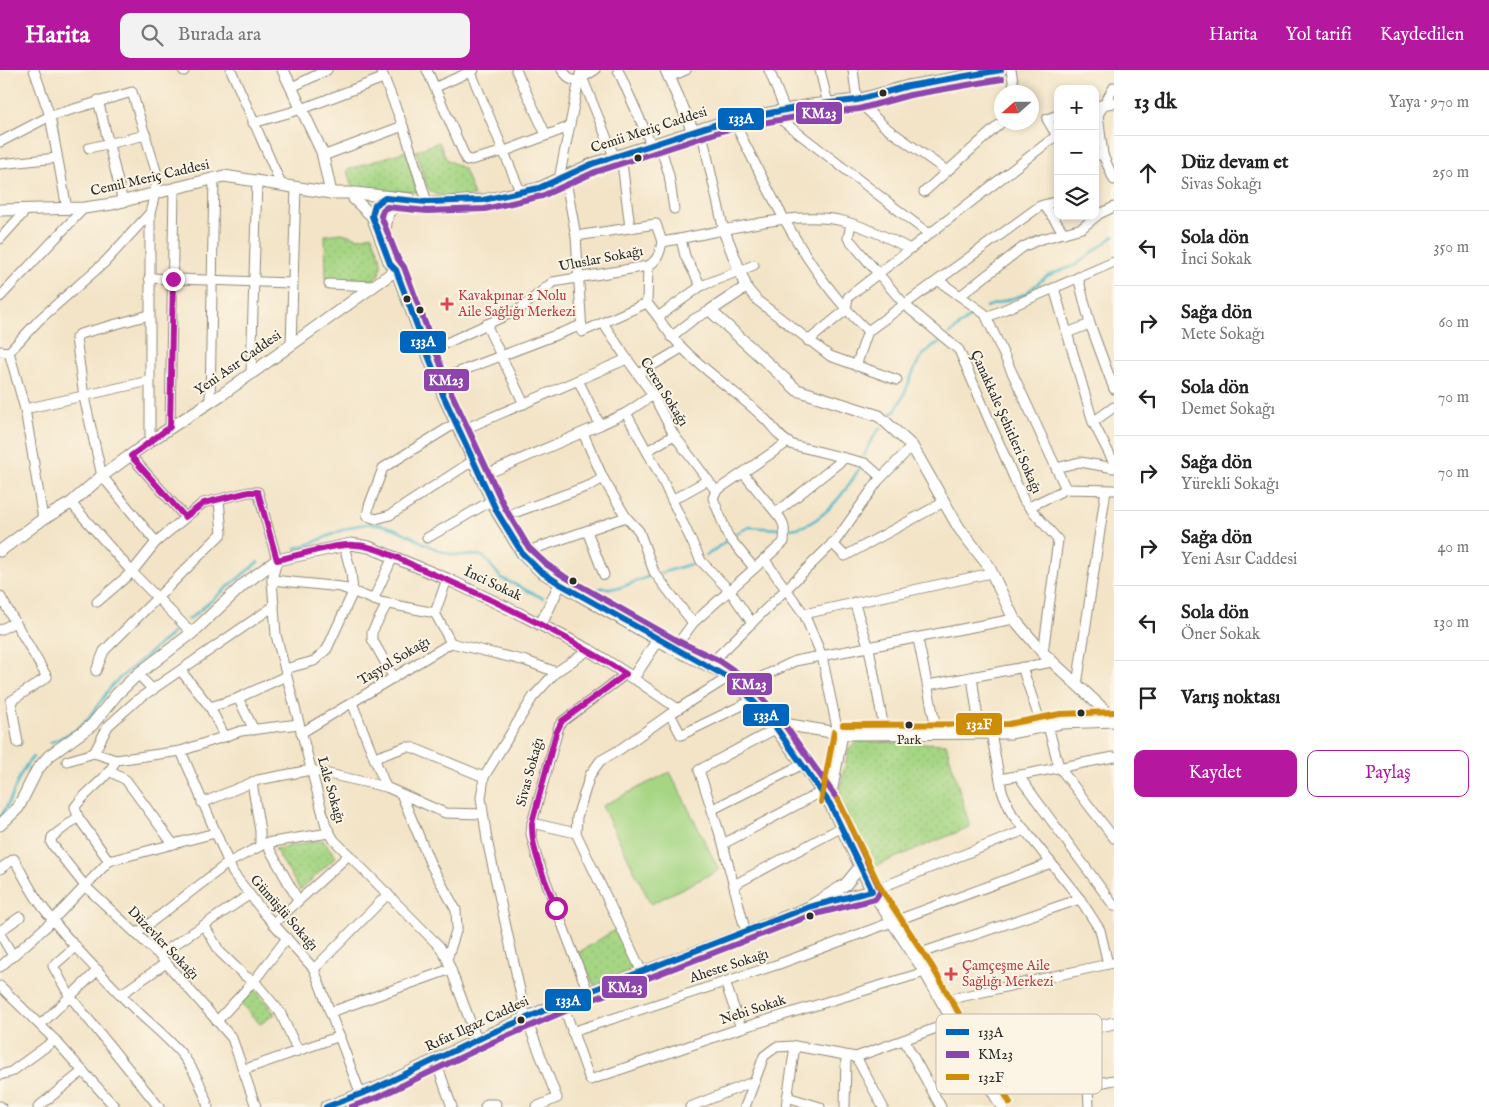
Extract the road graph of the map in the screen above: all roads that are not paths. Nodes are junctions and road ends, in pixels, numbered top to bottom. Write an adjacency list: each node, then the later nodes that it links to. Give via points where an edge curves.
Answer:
1 (34, 70): 31 (street)
2 (230, 70): 34 (street)
3 (283, 70): 21 (street)
4 (327, 70): 21 (street)
5 (427, 70): 22 (street)
6 (516, 70): 42 (street)
7 (562, 70): 19 (street, via 570,79)
8 (595, 70): 19 (street)
9 (618, 70): 45 (street)
10 (686, 70): 18 (street)
11 (769, 70): 29 (street)
12 (820, 70): 26 (street)
13 (853, 70): 25 (street)
14 (1001, 70): 25 (street, Cemii Meriç Caddesi, via 908,86)
15 (1011, 70): 20 (street)
16 (472, 71): 22 (street); 48 (street)
17 (382, 74): 28 (street); 35 (street)
18 (668, 74): 38 (street)
19 (580, 76): 36 (street); 49 (street)
20 (1014, 85)
21 (292, 87): 28 (street)
22 (436, 87): 48 (street, via 467,162)
23 (1114, 87): 27 (street)
24 (98, 100): 31 (street); 41 (street, via 132,92); 46 (street)
25 (857, 100): 26 (street, Cemii Meriç Caddesi); 54 (street, via 885,127)
26 (828, 104): 29 (street, Cemii Meriç Caddesi)
27 (1105, 104): 39 (street, via 1098,116)
28 (302, 109): 34 (street); 51 (street)
29 (785, 110): 30 (street, Cemii Meriç Caddesi)
30 (771, 112): 33 (street, Cemii Meriç Caddesi); 87 (street)
31 (50, 116): 44 (street); 52 (street)
32 (1054, 116): 40 (street, via 1047,119)
33 (733, 120): 38 (street, Cemii Meriç Caddesi); 81 (street)
34 (253, 123): 59 (street)
35 (402, 126): 51 (street); 69 (street)
36 (569, 127): 42 (street); 55 (street)
37 (994, 129): 54 (street)
38 (697, 130): 45 (street, Cemii Meriç Caddesi); 85 (street)
39 (1098, 130)
40 (1054, 132)
41 (146, 135): 46 (street); 65 (street, via 157,174)
42 (546, 135): 48 (street)
43 (1054, 139): 87 (street)
44 (0, 142)
45 (655, 143): 49 (street, Cemii Meriç Caddesi); 79 (street, via 669,175)
46 (108, 144): 47 (street); 68 (street)
47 (89, 148)
48 (505, 151): 62 (street)
49 (618, 155): 55 (street, Cemii Meriç Caddesi); 83 (street)
50 (1099, 155): 58 (street)
51 (323, 156): 64 (street)
52 (57, 158): 53 (street); 77 (street)
53 (0, 164)
54 (947, 171): 63 (street)
55 (562, 177): 62 (street, Cemii Meriç Caddesi, via 539,188); 88 (street)
56 (214, 178): 57 (street, Cemil Meriç Caddesi, via 230,176); 61 (street, Cemil Meriç Caddesi); 103 (street)
57 (257, 180): 59 (street, Cemil Meriç Caddesi); 105 (street)
58 (1114, 180)
59 (281, 184): 60 (street, Cemil Meriç Caddesi)
60 (296, 187): 64 (street, Cemil Meriç Caddesi); 106 (street)
61 (174, 189): 65 (street, Cemil Meriç Caddesi); 102 (street)
62 (520, 191): 69 (street, Cemii Meriç Caddesi, via 484,200)
63 (924, 192)
64 (331, 193): 66 (street, Cemil Meriç Caddesi)
65 (155, 194): 68 (street, Cemil Meriç Caddesi); 80 (street)
66 (358, 197): 67 (street); 73 (street)
67 (395, 198): 69 (street); 73 (street, via 383,198)
68 (123, 202): 75 (street, Cemil Meriç Caddesi)
69 (427, 202): 71 (street)
70 (1054, 202): 72 (street)
71 (410, 204): 73 (street); 84 (street, via 390,209)
72 (1044, 205): 86 (street); 104 (street)
73 (374, 206): 84 (street); 96 (street, via 390,264)
74 (1114, 207): 86 (street, via 1082,228)
75 (84, 208): 77 (street, Cemil Meriç Caddesi); 112 (street)
76 (27, 209): 77 (street, Cemil Meriç Caddesi); 78 (street, Cemil Meriç Caddesi); 89 (street)
77 (67, 209)
78 (0, 210)
79 (674, 210)
80 (150, 213): 101 (street); 131 (street, via 105,262)
81 (783, 220): 82 (street, Uluslar Sokağı, via 812,218); 85 (street, Uluslar Sokağı); 117 (street)
82 (852, 224): 92 (street, Uluslar Sokağı); 98 (street, Çanakkale Şehitleri Sokağı, via 848,238)
83 (630, 228): 88 (street); 91 (street, via 656,224)
84 (384, 229): 96 (street, via 397,261)
85 (724, 231): 90 (street, Uluslar Sokağı); 97 (street)
86 (1064, 233): 113 (street, via 1023,248)
87 (929, 234): 92 (street)
88 (576, 236): 99 (street)
89 (0, 239)
90 (681, 239): 91 (street, Uluslar Sokağı); 109 (street, via 685,256)
91 (662, 242): 95 (street, Uluslar Sokağı, via 659,255)
92 (910, 249): 98 (street)
93 (1114, 262): 100 (street)
94 (754, 265): 97 (street)
95 (648, 266): 99 (street, Uluslar Sokağı); 114 (street)
96 (396, 270): 108 (street, Yeni Asır Caddesi); 132 (street)
97 (739, 270): 109 (street); 110 (street)
98 (877, 274): 115 (street, Çanakkale Şehitleri Sokağı); 117 (street, via 848,297)
99 (580, 276): 122 (street, Uluslar Sokağı, via 553,282 520,309); 124 (street)
100 (1078, 277): 111 (street); 123 (street)
101 (149, 278): 102 (street); 118 (street)
102 (173, 279): 103 (street); 152 (street)
103 (211, 280): 105 (street); 145 (street)
104 (940, 281): 113 (street); 115 (street)
105 (254, 282): 106 (street); 136 (street)
106 (292, 283): 129 (street)
107 (328, 284): 108 (street)
108 (372, 286): 129 (street, Yeni Asır Caddesi)
109 (701, 286): 119 (street)
110 (746, 287): 116 (street); 128 (street, via 758,301)
111 (1054, 288): 120 (street); 126 (street)
112 (1, 296)
113 (960, 296): 120 (street)
114 (647, 303): 119 (street); 121 (street)
115 (905, 305): 125 (street); 180 (street, Çanakkale Şehitleri Sokağı, via 959,350)
116 (711, 310): 127 (street); 158 (street, via 797,390 879,416)
117 (846, 310): 125 (street); 128 (street)
118 (149, 316): 141 (street); 144 (street, via 78,335 76,342)
119 (658, 317): 127 (street)
120 (986, 317): 164 (street)
121 (603, 323): 124 (street); 134 (street)
122 (486, 324): 132 (street, Uluslar Sokağı); 133 (street)
123 (1090, 324): 126 (street); 142 (street)
124 (582, 328): 133 (street)
125 (868, 331): 135 (street)
126 (1067, 333): 150 (street)
127 (671, 337): 130 (street)
128 (808, 341): 135 (street, via 830,356)
129 (290, 345): 136 (street, Yeni Asır Caddesi)
130 (682, 348): 137 (street); 157 (street, via 766,419)
131 (5, 352): 148 (street)
132 (427, 352): 138 (street)
133 (502, 354): 138 (street); 146 (street)
134 (628, 359): 137 (street, Ceren Sokağı); 139 (street, Ceren Sokağı)
135 (856, 366): 140 (street)
136 (251, 374): 145 (street, Yeni Asır Caddesi)
137 (638, 374): 143 (street, Ceren Sokağı)
138 (438, 380): 153 (street)
139 (578, 380): 146 (street, Ceren Sokağı); 151 (street)
140 (897, 380)
141 (149, 381): 144 (street); 156 (street)
142 (1114, 389)
143 (652, 395): 149 (street); 155 (street, Ceren Sokağı)
144 (84, 398): 148 (street); 167 (street)
145 (210, 402): 152 (street, Yeni Asır Caddesi)
146 (524, 404): 153 (street, Ceren Sokağı)
147 (1114, 407): 150 (street)
148 (25, 409): 185 (street)
149 (626, 413): 151 (street); 159 (street)
150 (1092, 422): 163 (street)
151 (600, 426): 154 (street)
152 (170, 427): 156 (street, Yeni Asır Caddesi)
153 (458, 427): 162 (street); 162 (street, Ceren Sokağı, via 383,468 367,516 376,519 390,515)
154 (583, 433): 168 (street); 169 (street)
155 (674, 435): 159 (street); 171 (street, Ceren Sokağı)
156 (150, 441): 160 (street, Yeni Asır Caddesi)
157 (788, 442): 161 (street); 166 (street)
158 (912, 446): 170 (street); 178 (street)
159 (647, 451): 176 (street)
160 (131, 456): 167 (street, Yeni Asır Caddesi); 182 (street)
161 (845, 458): 170 (street, via 865,463); 181 (street)
162 (474, 460): 168 (street)
163 (1114, 463)
164 (1056, 468): 165 (street, via 1080,462); 172 (street)
165 (1114, 468)
166 (742, 474): 174 (street); 181 (street)
167 (102, 476): 179 (street, Yeni Asır Caddesi); 188 (street)
168 (482, 476): 177 (street)
169 (603, 478): 183 (street); 184 (street)
170 (881, 478): 189 (street)
171 (708, 480): 174 (street, Ceren Sokağı); 176 (street)
172 (1066, 489): 173 (street); 180 (street)
173 (1110, 490): 243 (street)
174 (716, 491): 196 (street, via 713,498 728,536)
175 (219, 500): 182 (street, via 204,503); 195 (street, via 258,492); 207 (street, via 222,533)
176 (672, 500): 205 (street, via 702,561)
177 (491, 501): 184 (street); 187 (street)
178 (944, 502): 189 (street, via 846,556); 198 (street)
179 (72, 503): 185 (street, Yeni Asır Caddesi); 197 (street)
180 (1029, 507): 228 (street, Çanakkale Şehitleri Sokağı, via 1058,540)
181 (776, 513): 194 (street, via 782,518 784,542)
182 (185, 517): 188 (street)
183 (626, 517): 186 (street); 217 (street, via 639,531 654,572)
184 (500, 518): 192 (street)
185 (43, 519): 191 (street, Yeni Asır Caddesi)
186 (587, 531): 192 (street); 199 (street)
187 (427, 538)
188 (156, 542): 197 (street)
189 (832, 543): 203 (street)
190 (344, 546): 193 (street, İnci Sokak, via 363,546); 195 (street, İnci Sokak); 204 (street)
191 (0, 549)
192 (522, 553): 202 (street, via 540,571)
193 (393, 557): 200 (street, İnci Sokak); 208 (street)
194 (764, 559): 196 (street); 203 (street)
195 (277, 560): 201 (street, Lale Sokağı); 221 (street, via 244,584)
196 (754, 568): 205 (street)
197 (132, 572): 207 (street); 209 (street)
198 (992, 573): 210 (street); 215 (street)
199 (604, 575)
200 (447, 579): 213 (street); 219 (street, İnci Sokak)
201 (272, 580): 204 (street, via 328,585); 212 (street, Lale Sokağı)
202 (560, 584): 219 (street); 223 (street)
203 (785, 590): 214 (street); 218 (street)
204 (353, 592): 208 (street); 235 (street, via 327,649 314,661)
205 (730, 592): 217 (street); 218 (street)
206 (0, 596): 216 (street)
207 (157, 597): 221 (street); 233 (street, via 104,650)
208 (373, 600): 211 (street)
209 (97, 602)
210 (854, 602): 214 (street); 225 (street)
211 (387, 604): 213 (street); 241 (street, via 372,632 372,639)
212 (274, 606): 234 (street); 235 (street, Lale Sokağı, via 276,636)
213 (435, 613): 224 (street)
214 (804, 614): 229 (street)
215 (1014, 619): 222 (street); 228 (street)
216 (15, 622): 220 (street); 261 (street, via 47,677 11,701)
217 (693, 623): 226 (street)
218 (752, 623): 231 (street)
219 (541, 624): 227 (street, İnci Sokak)
220 (0, 630)
221 (192, 633): 237 (street)
222 (918, 639): 225 (street); 242 (street)
223 (658, 640): 226 (street); 238 (street, Sivas Sokağı)
224 (451, 643): 236 (street, Taşyol Sokağı, via 526,661); 241 (street, Taşyol Sokağı)
225 (869, 648): 229 (street); 259 (street)
226 (674, 649): 231 (street)
227 (589, 650): 236 (street); 238 (street, İnci Sokak)
228 (1043, 653): 230 (street)
229 (822, 656): 244 (street, via 795,661); 258 (street)
230 (1052, 662): 232 (street); 243 (street)
231 (709, 666): 240 (street)
232 (1022, 667): 239 (street); 253 (street)
233 (96, 671)
234 (181, 672): 245 (street); 249 (street)
235 (286, 672): 246 (street); 254 (street, Lale Sokağı)
236 (556, 672): 273 (street, via 533,698)
237 (138, 674): 245 (street); 285 (street, via 92,725 49,756 37,770 18,808)
238 (630, 676): 250 (street, İnci Sokak); 284 (street, Sivas Sokağı, via 562,721)
239 (972, 676): 242 (street); 257 (street)
240 (729, 677): 244 (street); 250 (street)
241 (394, 678): 248 (street, Taşyol Sokağı)
242 (928, 685): 256 (street)
243 (1078, 685): 251 (street)
244 (741, 687): 247 (street)
245 (153, 690): 263 (street, via 108,726)
246 (238, 698): 249 (street); 255 (street)
247 (753, 700): 250 (street, via 681,735); 252 (street)
248 (352, 703): 254 (street, Taşyol Sokağı); 265 (street)
249 (210, 707): 260 (street)
250 (674, 711): 290 (street, via 595,766 577,817)
251 (1114, 720): 253 (street)
252 (774, 725): 258 (street); 268 (street); 281 (street, via 699,770)
253 (1045, 727): 257 (street); 269 (street)
254 (300, 729): 255 (street); 270 (street, Lale Sokağı)
255 (254, 730): 260 (street)
256 (937, 733): 257 (street); 259 (street)
257 (986, 733): 274 (street)
258 (840, 734): 259 (street); 280 (street)
259 (885, 734)
260 (225, 737): 262 (street)
261 (18, 743)
262 (181, 751): 266 (street); 279 (street, Gümüşlü Sokağı)
263 (94, 753): 266 (street); 267 (street)
264 (1114, 757): 269 (street)
265 (374, 758): 273 (street, via 411,747); 276 (street)
266 (116, 760): 271 (street)
267 (67, 761)
268 (803, 764): 277 (street); 281 (street)
269 (1059, 767): 272 (street); 291 (street)
270 (311, 770): 275 (street); 276 (street); 289 (street, Lale Sokağı)
271 (111, 772): 283 (street, via 81,798 75,807); 292 (street, via 126,780)
272 (1018, 775): 274 (street); 308 (street)
273 (484, 777): 282 (street)
274 (1000, 779): 287 (street, via 1012,814)
275 (252, 782): 279 (street); 294 (street)
276 (386, 788): 278 (street)
277 (821, 792): 280 (street); 293 (street)
278 (402, 796): 282 (street, via 445,813); 323 (street, via 431,865 456,910 457,928)
279 (202, 803): 288 (street, Gümüşlü Sokağı)
280 (830, 804): 286 (street)
281 (713, 809): 293 (street)
282 (483, 814): 342 (street)
283 (78, 817): 296 (street); 302 (street, Düzevler Sokağı, via 52,837 51,843)
284 (532, 823): 290 (street); 335 (street, Sivas Sokağı, via 531,834 537,858)
285 (0, 825)
286 (842, 827): 299 (street); 301 (street)
287 (1025, 830): 298 (street); 303 (street)
288 (215, 833): 292 (street); 297 (street, Gümüşlü Sokağı)
289 (329, 833): 294 (street); 295 (street, Lale Sokağı)
290 (576, 833): 330 (street)
291 (1114, 838)
292 (173, 844): 296 (street)
293 (723, 844): 301 (street)
294 (263, 845): 297 (street); 307 (street)
295 (349, 855): 304 (street, Lale Sokağı); 307 (street)
296 (109, 861): 302 (street)
297 (228, 863): 305 (street, Gümüşlü Sokağı, via 232,874); 317 (street)
298 (1051, 863): 306 (street); 312 (street, Aheste Sokağı)
299 (860, 867): 303 (street); 309 (street, Rıfat Ilgaz Caddesi, via 846,884)
300 (0, 869): 311 (street, via 14,859)
301 (734, 885): 316 (street)
302 (85, 886): 311 (street); 317 (street, Düzevler Sokağı)
303 (872, 891): 309 (street, Rıfat Ilgaz Caddesi); 312 (street)
304 (388, 894): 323 (street, Lale Sokağı, via 440,946); 327 (street)
305 (249, 895): 313 (street, Gümüşlü Sokağı); 314 (street)
306 (1080, 899): 321 (street); 325 (street, via 1100,930)
307 (298, 900): 313 (street)
308 (1114, 906)
309 (809, 907): 316 (street, Rıfat Ilgaz Caddesi)
310 (20, 916): 315 (street)
311 (52, 920): 319 (street); 320 (street)
312 (893, 923): 321 (street); 333 (street, Aheste Sokağı)
313 (273, 924): 318 (street, Gümüşlü Sokağı)
314 (204, 925): 322 (street); 332 (street, via 220,952)
315 (0, 933): 320 (street)
316 (746, 933): 330 (street, Rıfat Ilgaz Caddesi)
317 (136, 934): 322 (street, Düzevler Sokağı)
318 (287, 938): 327 (street, Gümüşlü Sokağı); 332 (street)
319 (76, 946): 329 (street); 336 (street, via 53,966)
320 (12, 954): 326 (street)
321 (915, 955): 331 (street)
322 (159, 956): 324 (street, Düzevler Sokağı)
323 (447, 959): 328 (street, Lale Sokağı)
324 (166, 963): 337 (street); 343 (street, Düzevler Sokağı)
325 (1111, 964): 338 (street)
326 (0, 967)
327 (314, 968): 340 (street, Gümüşlü Sokağı)
328 (451, 969): 340 (street); 350 (street, Lale Sokağı)
329 (98, 970): 336 (street); 337 (street)
330 (642, 972): 335 (street, Rıfat Ilgaz Caddesi)
331 (925, 972): 338 (street); 345 (street, Nebi Sokak)
332 (254, 981): 343 (street); 353 (street, via 280,1012)
333 (725, 982): 345 (street); 347 (street, Aheste Sokağı)
334 (0, 986): 344 (street)
335 (588, 992): 339 (street, Rıfat Ilgaz Caddesi)
336 (69, 995): 344 (street); 369 (street)
337 (120, 995): 370 (street, via 180,1050 202,1083)
338 (942, 1001): 341 (street)
339 (562, 1002): 342 (street, Rıfat Ilgaz Caddesi); 347 (street)
340 (331, 1012): 348 (street, Gümüşlü Sokağı)
341 (949, 1014)
342 (526, 1018): 350 (street, Rıfat Ilgaz Caddesi); 367 (street, via 557,1098)
343 (217, 1021): 357 (street, Düzevler Sokağı, via 232,1038)
344 (40, 1025): 349 (street)
345 (741, 1028): 347 (street, Nebi Sokak, via 590,1080)
346 (936, 1028): 351 (street)
347 (572, 1032)
348 (340, 1036): 353 (street); 361 (street, Gümüşlü Sokağı)
349 (55, 1040): 358 (street); 359 (street, via 11,1072)
350 (477, 1040): 356 (street, Rıfat Ilgaz Caddesi)
351 (904, 1040): 355 (street); 381 (street)
352 (795, 1046): 354 (street); 360 (street, via 784,1045 768,1050); 364 (street)
353 (298, 1051): 357 (street)
354 (846, 1056): 355 (street); 379 (street)
355 (856, 1057): 380 (street)
356 (435, 1059): 361 (street, Rıfat Ilgaz Caddesi); 373 (street)
357 (243, 1070): 371 (street, Düzevler Sokağı)
358 (83, 1071): 366 (street); 368 (street)
359 (0, 1075)
360 (755, 1081): 375 (street); 376 (street)
361 (361, 1094): 372 (street, Rıfat Ilgaz Caddesi)
362 (995, 1094): 382 (street)
363 (1088, 1094): 383 (street)
364 (787, 1097): 377 (street); 378 (street)
365 (496, 1104): 374 (street)
366 (112, 1106)
367 (535, 1106)
368 (38, 1107)
369 (159, 1107)
370 (208, 1107)
371 (256, 1107)
372 (326, 1107)
373 (451, 1107)
374 (485, 1107)
375 (690, 1107)
376 (744, 1107)
377 (786, 1107)
378 (820, 1107)
379 (844, 1107)
380 (883, 1107)
381 (941, 1107)
382 (1002, 1107)
383 (1089, 1107)

